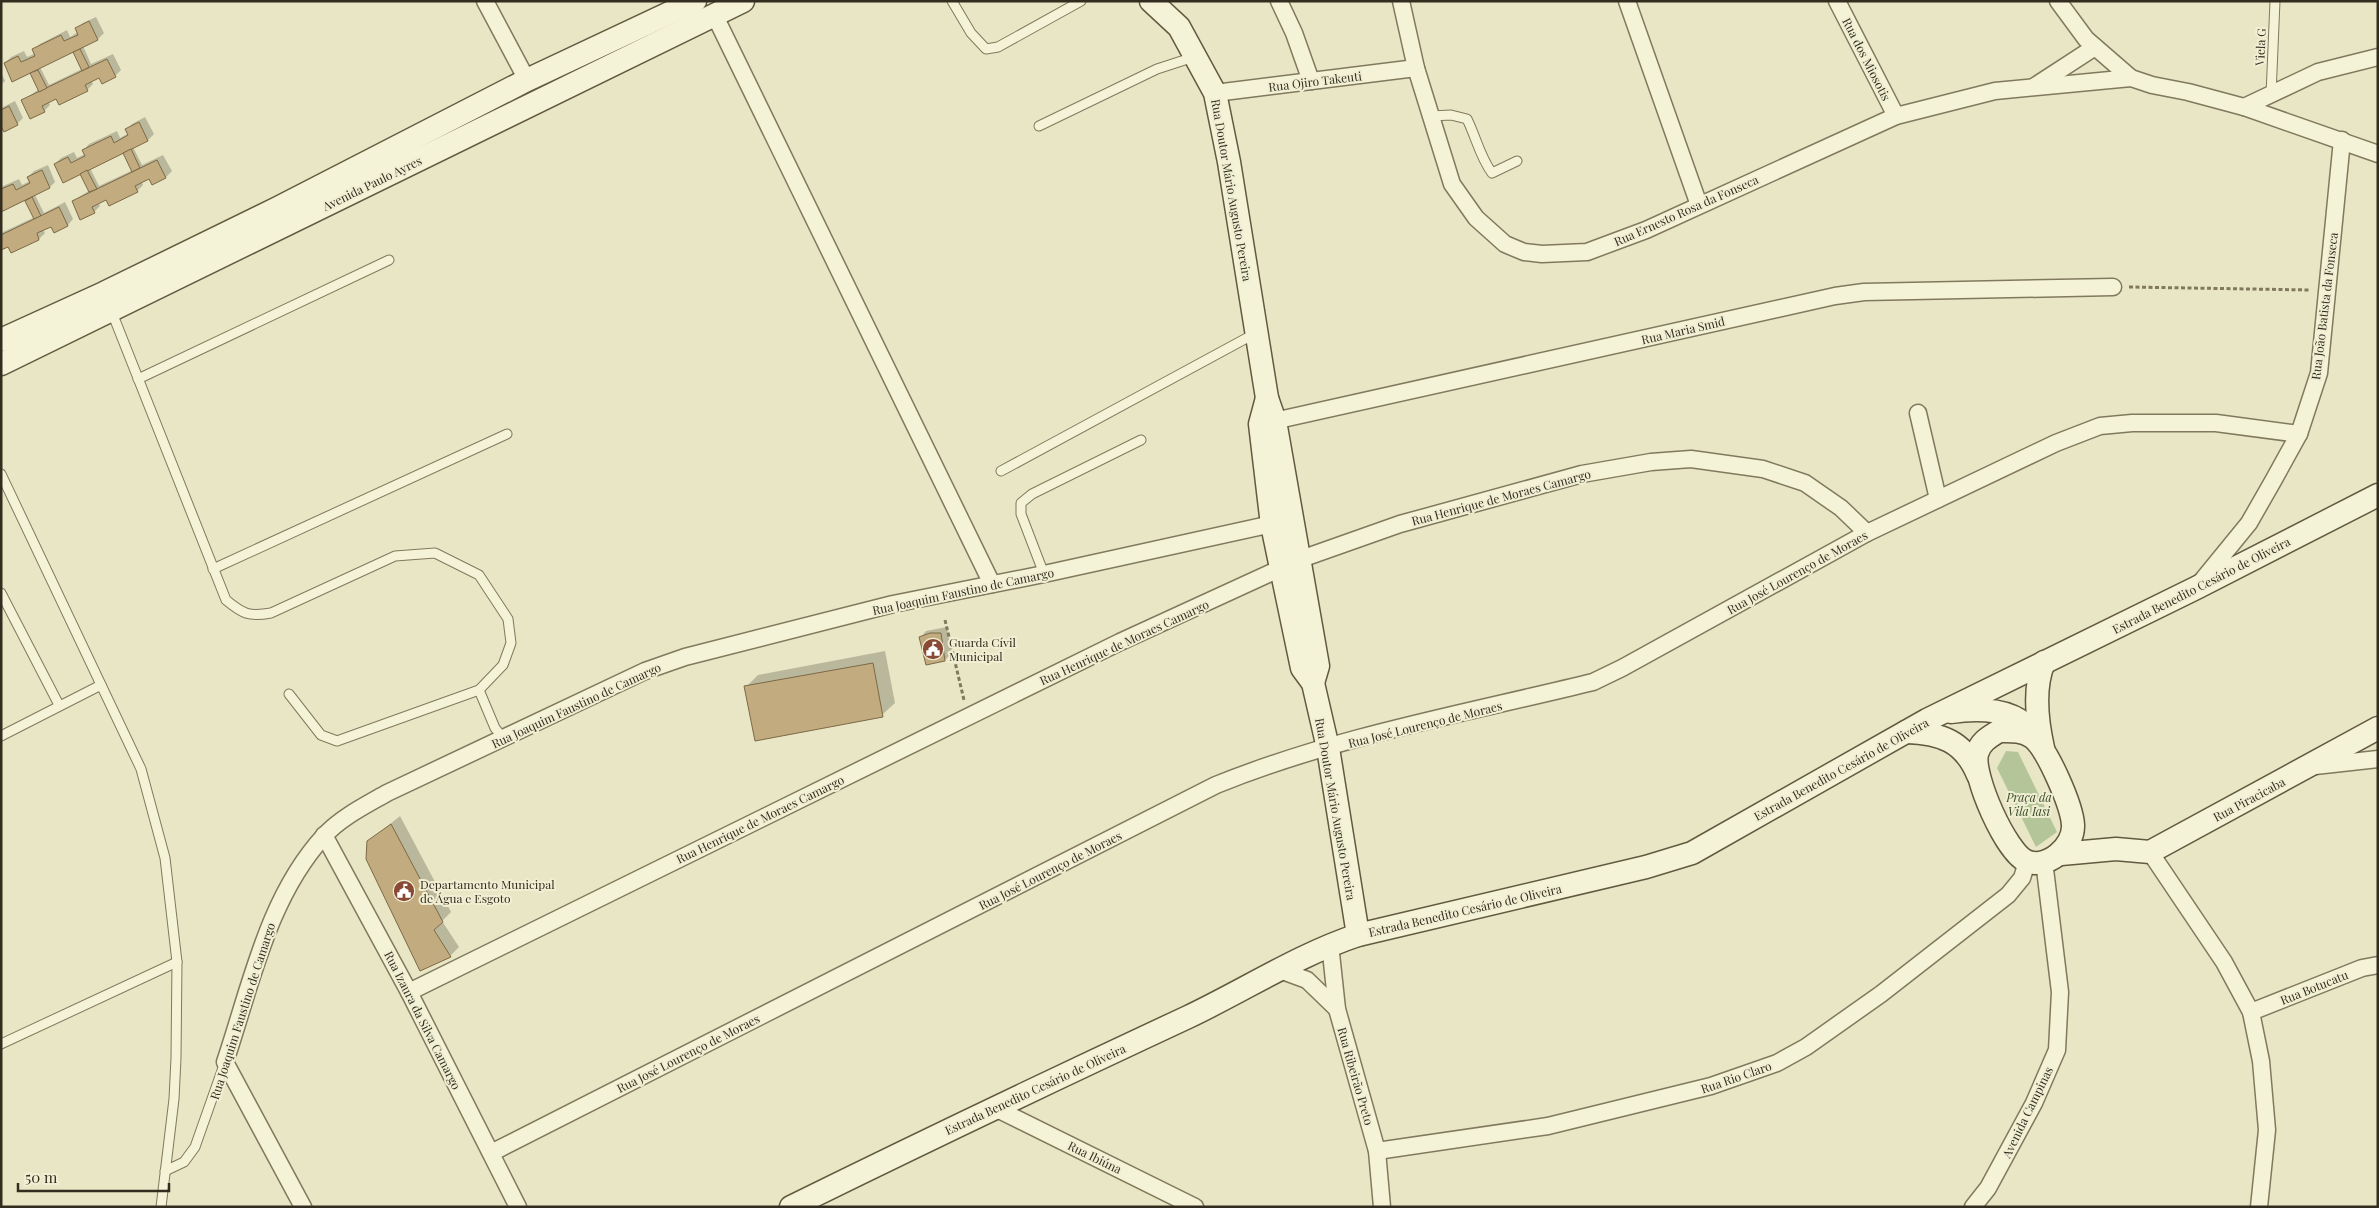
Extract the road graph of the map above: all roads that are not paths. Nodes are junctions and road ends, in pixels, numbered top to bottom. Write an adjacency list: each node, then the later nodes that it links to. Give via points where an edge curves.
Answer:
1 (485, 1): 19 (street)
2 (696, 1): 19 (main road, Avenida Paulo Ayres)
3 (743, 1): 13 (main road, Avenida Paulo Ayres)
4 (952, 1): 5 (lane, via 986,49 998,47)
5 (1081, 1)
6 (1151, 1): 15 (main road, Rua Doutor Mário Augusto Pereira, via 1179,27)
7 (1279, 1): 20 (street)
8 (1401, 1): 17 (street, Rua Ernesto Rosa da Fonseca)
9 (1627, 1): 32 (street)
10 (1837, 1): 26 (street, Rua dos Miosotis)
11 (2058, 1): 14 (street)
12 (2275, 1): 23 (lane, Viela G)
13 (714, 14): 27 (main road, Avenida Paulo Ayres); 54 (street)
14 (2095, 47): 18 (street); 21 (street, Rua Ernesto Rosa da Fonseca)
15 (1195, 57): 22 (main road, Rua Doutor Mário Augusto Pereira); 28 (lane, via 1157,69)
16 (2378, 57): 23 (street, via 2318,72)
17 (1416, 68): 20 (street, Rua Ojiro Takeuti); 25 (street, Rua Ernesto Rosa da Fonseca)
18 (2131, 78): 21 (street, Rua Ernesto Rosa da Fonseca); 24 (street)
19 (527, 80): 27 (main road, via 528,90 519,104); 35 (main road, Avenida Paulo Ayres, via 286,204)
20 (1311, 81): 22 (street, Rua Ojiro Takeuti)
21 (2034, 87): 26 (street, Rua Ernesto Rosa da Fonseca, via 1995,91)
22 (1215, 93): 36 (main road, Rua Doutor Mário Augusto Pereira)
23 (2271, 94): 24 (street)
24 (2244, 107): 29 (street)
25 (1431, 116): 31 (lane, via 1452,115 1467,119 1485,164 1492,173); 32 (street, Rua Ernesto Rosa da Fonseca, via 1452,184 1476,218 1505,244 1524,252 1587,252 1646,230)
26 (1896, 116): 32 (street, Rua Ernesto Rosa da Fonseca)
27 (491, 125): 35 (main road, Avenida Paulo Ayres)
28 (1039, 126)
29 (2342, 140): 30 (street); 43 (street, Rua João Batista da Fonseca, via 2319,373)
30 (2378, 154)
31 (1517, 161)
32 (1699, 205)
33 (389, 260): 39 (lane)
34 (2113, 287): 41 (street, Rua Maria Smid, via 1864,292 1835,296)
35 (107, 302): 37 (main road, Avenida Paulo Ayres); 38 (main road, Avenida Paulo Ayres); 39 (lane)
36 (1256, 332): 41 (main road, Rua Doutor Mário Augusto Pereira); 45 (lane)
37 (1, 340)
38 (1, 364)
39 (138, 379): 52 (lane)
40 (1918, 413): 48 (street)
41 (1268, 423): 49 (main road, Rua Doutor Mário Augusto Pereira)
42 (507, 434): 52 (lane)
43 (2299, 434): 48 (street, Rua José Lourenço de Moraes, via 2216,423 2100,426 2056,443); 55 (street, Rua João Batista da Fonseca, via 2249,523)
44 (1141, 440): 53 (lane, via 1032,494 1021,503 1020,514)
45 (1001, 471)
46 (1, 474): 59 (lane)
47 (2378, 495): 55 (main road, Estrada Benedito Cesário de Oliveira)
48 (1938, 499): 50 (street, Rua José Lourenço de Moraes)
49 (1282, 522): 51 (main road, Rua Doutor Mário Augusto Pereira); 53 (street, Rua Joaquim Faustino de Camargo)
50 (1867, 533): 51 (street, Rua Henrique de Moraes Camargo, via 1841,508 1805,483 1763,469 1691,459 1582,474 1400,524); 70 (street, Rua José Lourenço de Moraes, via 1593,682)
51 (1291, 564): 70 (main road, Rua Doutor Mário Augusto Pereira, via 1318,666 1313,683); 85 (street, Rua Henrique de Moraes Camargo, via 1120,642)
52 (213, 569): 60 (lane, via 226,600 241,613 256,616 271,613 395,556 436,553 478,575 508,619 511,643 503,665)
53 (1044, 574): 54 (street, Rua Joaquim Faustino de Camargo)
54 (992, 584): 69 (street, Rua Joaquim Faustino de Camargo, via 893,604 685,657 645,671)
55 (2196, 588): 57 (main road, Estrada Benedito Cesário de Oliveira)
56 (1, 593): 62 (lane)
57 (2044, 662): 58 (main road, Estrada Benedito Cesário de Oliveira); 71 (main road, via 2037,714)
58 (2001, 683): 63 (main road); 64 (main road, Estrada Benedito Cesário de Oliveira)
59 (101, 685): 62 (lane); 82 (lane, via 141,769 165,858)
60 (479, 690): 61 (lane, via 337,741 320,734); 69 (lane, via 495,728)
61 (289, 694)
62 (59, 705): 67 (lane)
63 (1985, 711): 64 (main road); 68 (main road, via 2019,720); 73 (main road, via 1977,738)
64 (1941, 714): 66 (main road, Estrada Benedito Cesário de Oliveira)
65 (2378, 728): 74 (main road, Rua Piracicaba)
66 (1906, 732): 73 (main road, via 1926,732 1950,740); 80 (main road, Estrada Benedito Cesário de Oliveira, via 1692,853 1646,868)
67 (1, 736)
68 (2033, 737): 71 (main road); 73 (main road, via 2016,730 1999,731 1984,739)
69 (503, 738): 76 (street, Rua Joaquim Faustino de Camargo, via 387,793)
70 (1328, 748): 80 (main road, Rua Doutor Mário Augusto Pereira); 92 (street, Rua José Lourenço de Moraes, via 1264,766 1216,785)
71 (2046, 756): 75 (main road, via 2069,804)
72 (2378, 759): 74 (street)
73 (1977, 765): 79 (main road, via 2001,830 2015,853)
74 (2309, 767): 78 (main road, Rua Piracicaba)
75 (2073, 827): 77 (main road); 79 (main road, via 2069,842)
76 (324, 835): 85 (street, Rua Izaura da Silva Camargo); 89 (street, Rua Joaquim Faustino de Camargo, via 295,876 272,921)
77 (2116, 849): 78 (main road); 79 (main road)
78 (2150, 852): 87 (street, via 2224,962)
79 (2044, 859): 91 (street, Rua Rio Claro, via 2008,895 1881,994 1806,1047 1777,1063 1711,1086 1548,1126); 100 (street, Avenida Campinas, via 2060,992 2057,1050 2029,1112 1988,1188)
80 (1358, 935): 81 (main road, Estrada Benedito Cesário de Oliveira)
81 (1330, 944): 84 (main road, Estrada Benedito Cesário de Oliveira); 86 (street, Rua Ribeirão Preto)
82 (177, 962): 88 (lane); 93 (lane, via 174,1099)
83 (2378, 965): 87 (street, Rua Botucatu, via 2362,968)
84 (1277, 969): 86 (street, via 1307,980); 90 (main road, Estrada Benedito Cesário de Oliveira, via 1202,1010)
85 (409, 992): 92 (street, Rua Izaura da Silva Camargo)
86 (1337, 1009): 91 (street, Rua Ribeirão Preto)
87 (2251, 1012): 101 (street, via 2261,1061 2267,1130)
88 (1, 1044)
89 (226, 1062): 93 (lane, Rua Joaquim Faustino de Camargo, via 195,1147 184,1162); 97 (street)
90 (995, 1108): 94 (main road, Estrada Benedito Cesário de Oliveira); 95 (street, Rua Ibiúna)
91 (1377, 1151): 99 (street, Rua Ribeirão Preto)
92 (491, 1154): 98 (street, Rua Izaura da Silva Camargo)
93 (165, 1171): 96 (lane)
94 (800, 1205)
95 (1190, 1206)
96 (161, 1207)
97 (304, 1207)
98 (518, 1207)
99 (1382, 1207)
100 (1973, 1207)
101 (2259, 1207)

